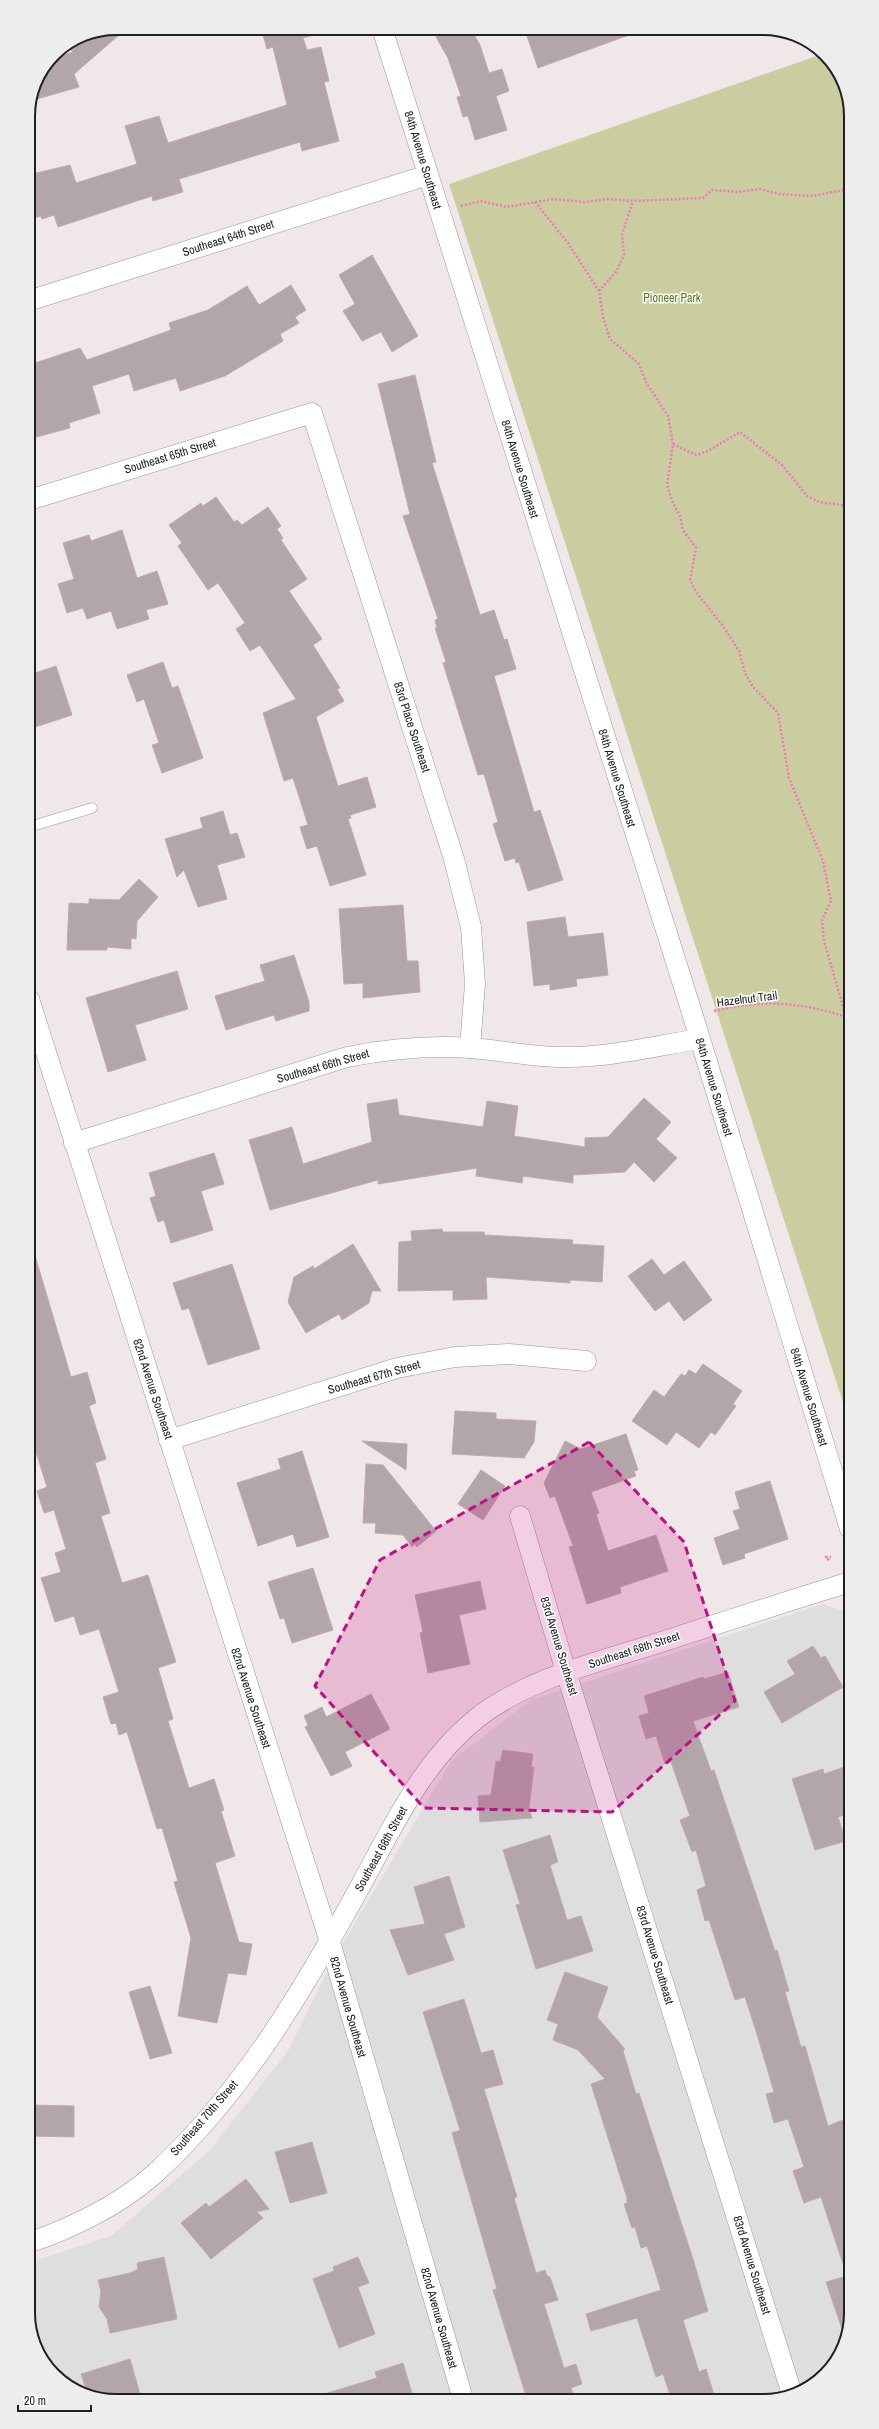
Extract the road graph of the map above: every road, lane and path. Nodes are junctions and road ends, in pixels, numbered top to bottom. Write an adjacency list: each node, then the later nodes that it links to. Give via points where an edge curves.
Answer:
1 (384, 35): 2 (street, 84th Avenue Southeast)
2 (428, 174): 6 (street, 84th Avenue Southeast); 8 (street, Southeast 64th Street)
3 (844, 190): 4 (path, via 813,196 778,194 760,189 739,192 712,190 703,198)
4 (633, 201): 5 (path, via 608,199 584,202 552,199); 7 (path, via 622,234 624,255 616,272)
5 (534, 202): 6 (path, via 506,207 481,200); 7 (path, via 568,243)
6 (439, 211): 16 (street, 84th Avenue Southeast)
7 (599, 291): 10 (path, via 610,339 639,364 646,382 668,416)
8 (35, 299)
9 (312, 413): 11 (street, Southeast 65th Street); 20 (street, 83rd Place Southeast, via 454,859 468,912 475,984)
10 (672, 444): 12 (path, via 696,454 708,451 740,432 782,465 807,496 819,502); 15 (path, via 667,485 683,530 696,548 690,580 739,651 745,673 753,687 778,713 789,778 823,861 830,901 822,920 824,941)
11 (35, 498)
12 (844, 505)
13 (92, 808): 14 (lane)
14 (35, 825)
15 (844, 1008)
16 (692, 1016): 17 (path, Hazelnut Trail, via 763,1003 792,1003); 19 (street, 84th Avenue Southeast)
17 (844, 1017)
18 (35, 1018): 21 (street, 82nd Avenue Southeast)
19 (699, 1039): 20 (street, Southeast 66th Street, via 610,1054 566,1058); 24 (street, 84th Avenue Southeast)
20 (470, 1048): 21 (street, Southeast 66th Street, via 412,1046 347,1057)
21 (74, 1143): 23 (street, 82nd Avenue Southeast)
22 (586, 1361): 23 (street, Southeast 67th Street, via 509,1354 455,1357 396,1368)
23 (169, 1440): 28 (street, 82nd Avenue Southeast)
24 (844, 1510)
25 (520, 1516): 27 (street, 83rd Avenue Southeast)
26 (844, 1584): 27 (street, Southeast 68th Street)
27 (566, 1672): 28 (street, Southeast 68th Street, via 501,1702 477,1718 449,1743 406,1804); 30 (street, 83rd Avenue Southeast)
28 (330, 1942): 29 (street, Southeast 70th Street, via 294,2004 229,2091 184,2144 150,2177 104,2208 57,2233); 31 (street, 82nd Avenue Southeast)
29 (35, 2241)
30 (791, 2389)
31 (461, 2394)

